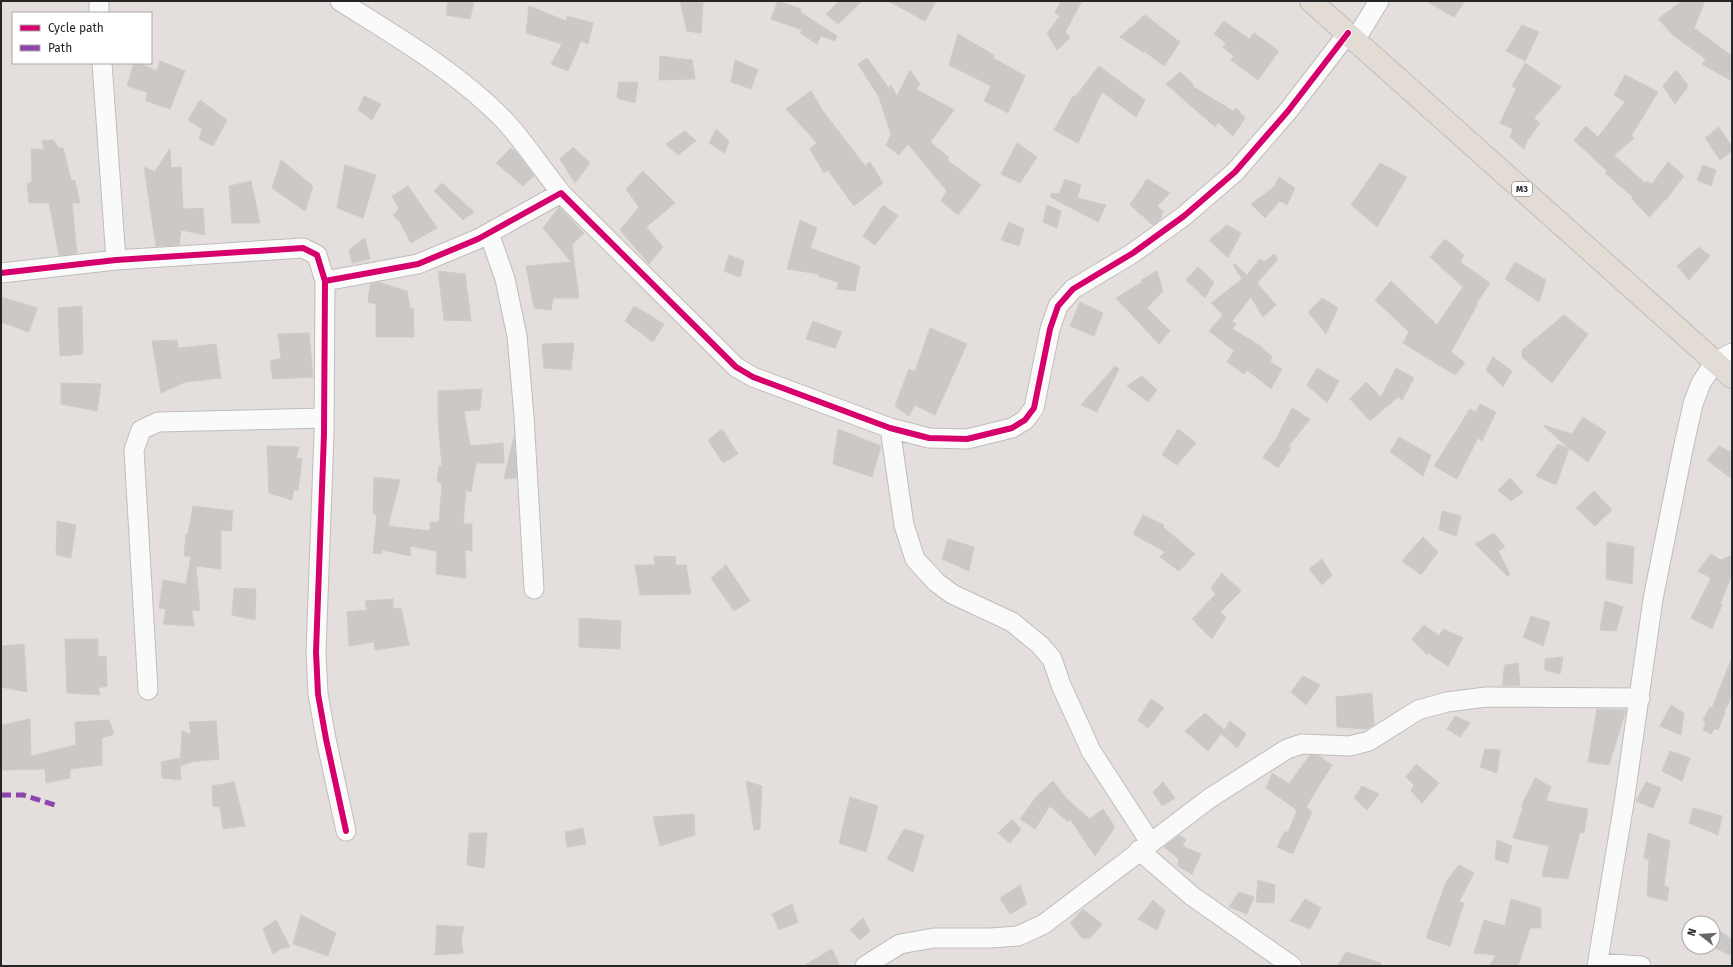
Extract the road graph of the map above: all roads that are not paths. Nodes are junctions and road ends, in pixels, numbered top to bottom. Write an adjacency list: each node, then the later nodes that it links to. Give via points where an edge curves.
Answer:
1 (99, 1): 5 (street)
2 (340, 1): 8 (street, via 418,49 466,86 505,121)
3 (1311, 1): 6 (main road, M3)
4 (1379, 1): 6 (street)
5 (99, 12)
6 (1351, 36): 13 (main road, M3); 16 (street, via 1234,172 1184,216 1133,254 1073,289 1058,306 1050,329 1034,408 1026,420 1012,428 967,439 929,438)
7 (102, 64): 10 (street)
8 (561, 193): 9 (street); 16 (street, via 736,367 753,377)
9 (489, 233): 12 (street, via 418,264); 17 (street, via 505,279 517,336)
10 (116, 260): 11 (street); 12 (street, via 303,248 318,254)
11 (1, 273)
12 (325, 281): 15 (street)
13 (1724, 358): 14 (main road, M3); 19 (street, via 1701,383 1693,404 1653,599)
14 (1732, 377)
15 (324, 418): 18 (street, via 158,422 141,430 134,450); 20 (street, via 316,652 318,694)
16 (890, 428): 21 (street, via 904,525 915,559 936,582 952,594 1012,622 1040,645 1052,659 1091,751)
17 (534, 589)
18 (148, 690)
19 (1640, 698): 21 (street, via 1486,697 1447,702 1418,710 1368,741 1350,746 1302,744 1287,749 1210,798); 22 (street)
20 (346, 831)
21 (1145, 846): 23 (street, via 1044,924 1018,936 934,938 900,944); 24 (street, via 1192,896)
22 (1597, 964): 25 (street)
23 (865, 966)
24 (1292, 966)
25 (1641, 966)

